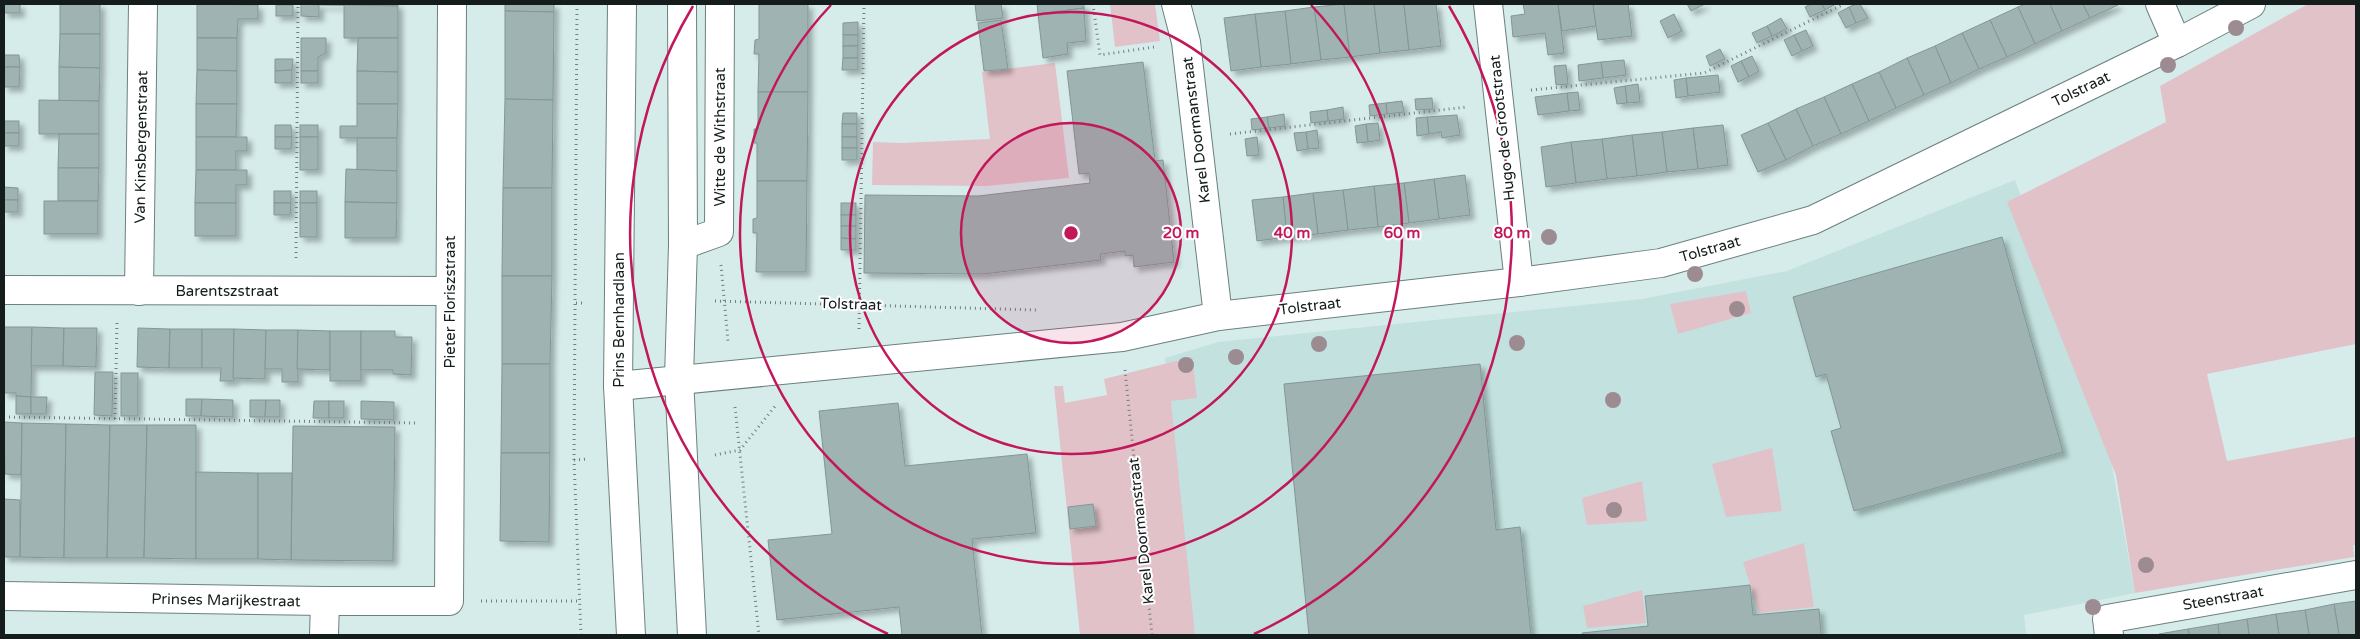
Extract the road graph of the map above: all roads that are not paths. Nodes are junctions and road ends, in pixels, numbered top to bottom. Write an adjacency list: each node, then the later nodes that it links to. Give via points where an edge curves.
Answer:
1 (143, 4): 14 (street, Van Kinsbergenstraat)
2 (452, 4): 15 (street, Pieter Floriszstraat)
3 (622, 4): 18 (street, Prins Bernhardlaan)
4 (682, 4): 11 (street)
5 (720, 4): 11 (street, Witte de Withstraat, via 719,232)
6 (1176, 4): 16 (street, Karel Doormanstraat, via 1186,42)
7 (1488, 4): 12 (street, Hugo de Grootstraat)
8 (2160, 4): 10 (street)
9 (2251, 4): 10 (street, Tolstraat)
10 (2177, 43): 12 (street, Tolstraat, via 1813,220 1661,263)
11 (683, 245): 17 (street)
12 (1519, 282): 16 (street, Tolstraat)
13 (4, 290): 14 (street, Barentszstraat)
14 (128, 290): 15 (street, Barentszstraat)
15 (450, 291): 22 (street, Pieter Floriszstraat)
16 (1218, 316): 17 (street, Tolstraat, via 1122,337)
17 (680, 378): 18 (street, Tolstraat); 25 (street)
18 (618, 386): 24 (street, Prins Bernhardlaan)
19 (2356, 576): 26 (street, Steenstraat, via 2107,619)
20 (4, 596): 21 (street, Prinses Marijkestraat)
21 (325, 601): 22 (street, Prinses Marijkestraat); 23 (street)
22 (449, 601)
23 (324, 635)
24 (631, 635)
25 (692, 635)
26 (2109, 635)

